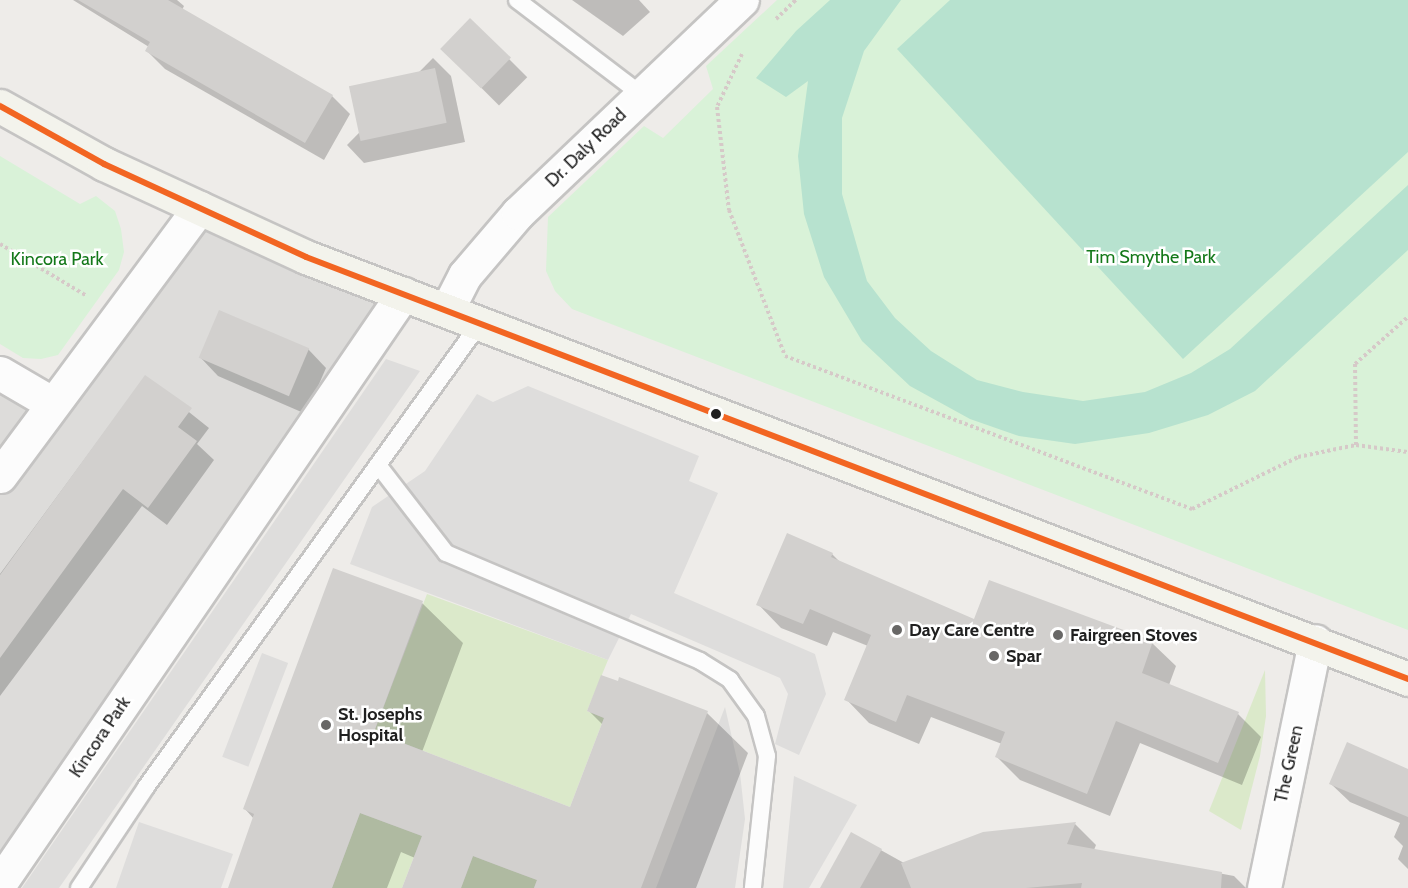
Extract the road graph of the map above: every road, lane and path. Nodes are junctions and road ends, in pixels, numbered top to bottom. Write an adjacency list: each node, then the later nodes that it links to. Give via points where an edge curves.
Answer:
1 (517, 0): 6 (lane)
2 (742, 0): 6 (street, Dr. Daly Road)
3 (796, 0): 4 (path)
4 (770, 24)
5 (745, 48): 17 (path, via 717,107 729,210 785,356 1192,509 1298,457)
6 (642, 95): 11 (street, Dr. Daly Road, via 518,213 465,275)
7 (0, 106): 8 (main road, via 104,164)
8 (199, 208): 10 (main road, via 306,257); 12 (street)
9 (0, 244): 12 (path)
10 (403, 294): 11 (main road); 23 (street, Kincora Park)
11 (447, 310): 14 (main road)
12 (120, 313): 16 (street)
13 (1408, 317): 17 (path, via 1355,364)
14 (480, 323): 19 (lane); 21 (main road, via 672,400)
15 (0, 373): 16 (street)
16 (53, 404): 20 (street)
17 (1356, 444): 18 (path)
18 (1408, 452)
19 (378, 465): 24 (lane, via 146,787); 25 (lane, via 446,553 700,661 730,680 756,716 767,756)
20 (0, 476)
21 (1315, 641): 22 (main road); 26 (street, The Green)
22 (1408, 679)
23 (0, 883)
24 (79, 888)
25 (753, 888)
26 (1264, 888)

